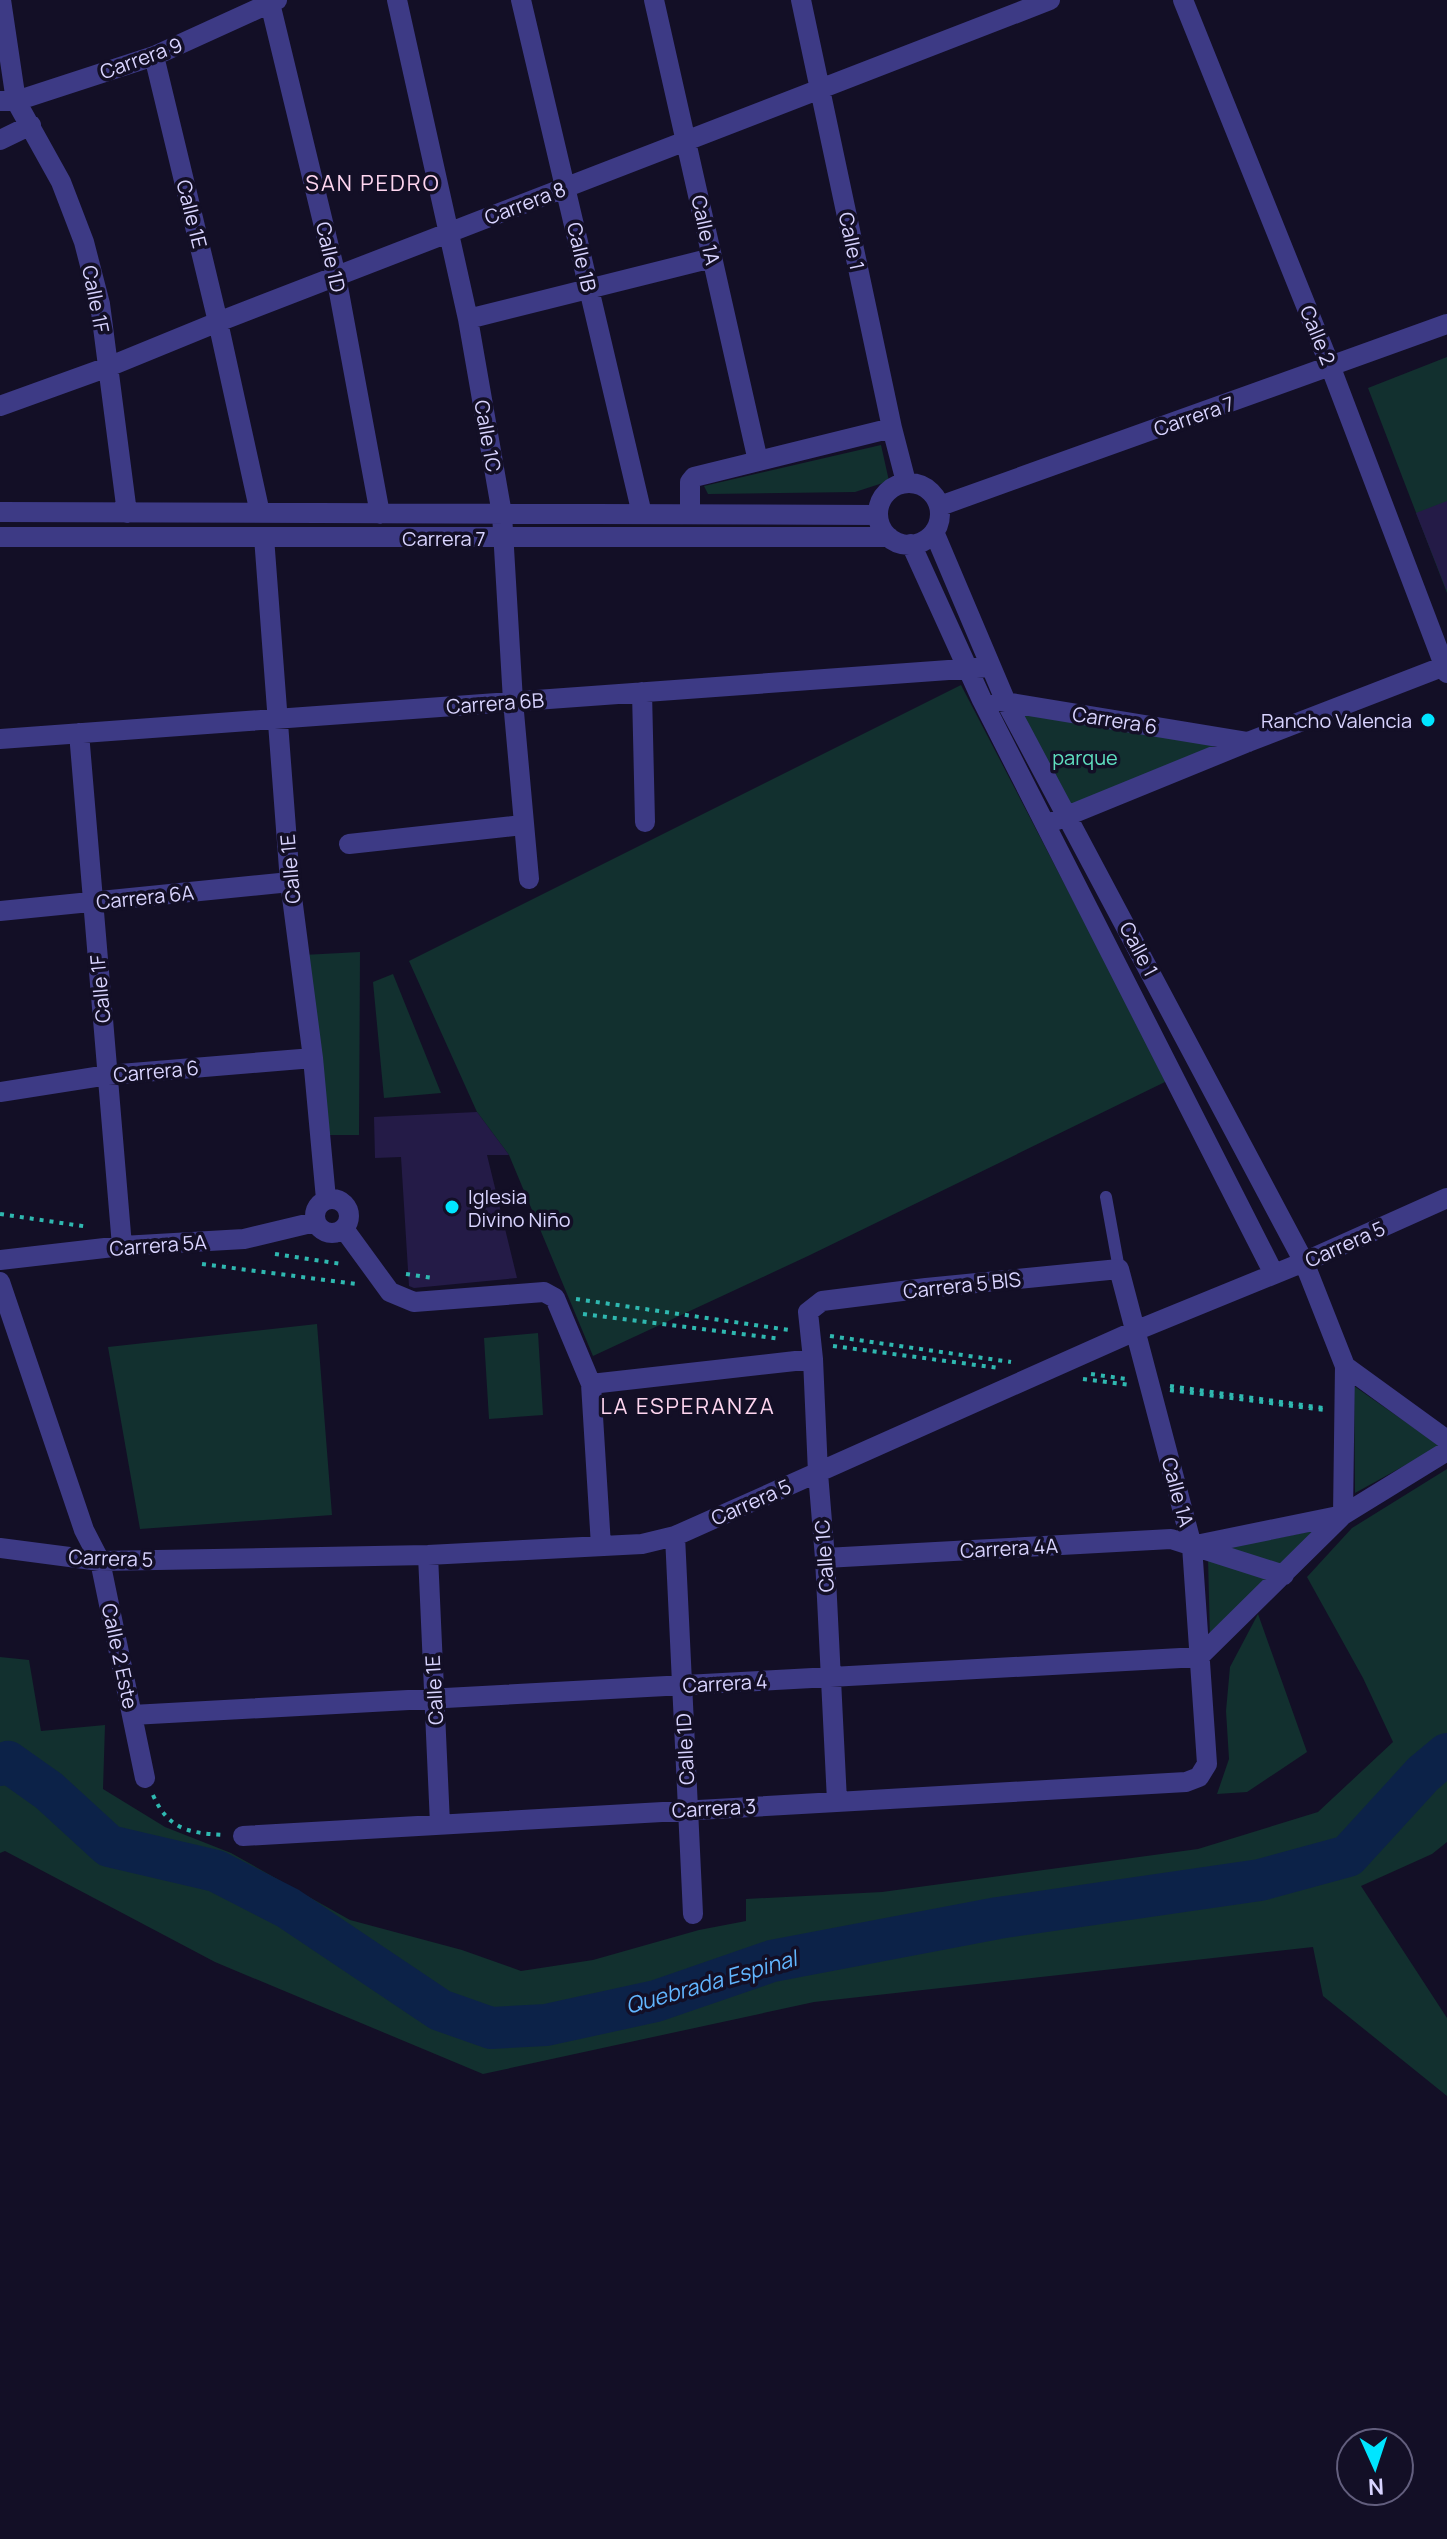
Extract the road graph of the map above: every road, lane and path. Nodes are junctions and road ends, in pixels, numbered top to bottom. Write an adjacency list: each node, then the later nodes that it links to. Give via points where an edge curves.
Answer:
1 (1, 0): 11 (street)
2 (397, 0): 16 (street, Calle 1C)
3 (521, 0): 15 (street, Calle 1B)
4 (654, 0): 14 (street, Calle 1A)
5 (801, 0): 10 (street, Calle 1)
6 (1050, 0): 10 (street, Carrera 8)
7 (1183, 0): 24 (street, Calle 2)
8 (273, 2): 9 (street, Carrera 9); 18 (street, Calle 1D)
9 (154, 56): 11 (street, Carrera 9); 21 (street, Calle 1E)
10 (820, 89): 14 (street, Carrera 8); 26 (street, Calle 1)
11 (8, 101): 12 (street, Calle 1F)
12 (31, 125): 13 (street); 23 (street, Calle 1F, via 84,242 100,304)
13 (0, 140)
14 (686, 141): 15 (street, Carrera 8); 17 (street, Calle 1A)
15 (565, 187): 16 (street, Carrera 8); 19 (street, Calle 1B)
16 (448, 233): 18 (street, Carrera 8); 20 (street, Calle 1C)
17 (712, 258): 19 (street); 27 (street, Calle 1A)
18 (336, 276): 21 (street, Carrera 8); 33 (street, Calle 1D)
19 (589, 289): 20 (street); 35 (street, Calle 1B)
20 (468, 319): 34 (street, Calle 1C)
21 (218, 322): 23 (street, Carrera 8); 32 (street, Calle 1E)
22 (1447, 324): 24 (street, Carrera 7)
23 (108, 367): 25 (street, Carrera 8); 31 (street, Calle 1F)
24 (1331, 368): 29 (street, Carrera 7); 46 (street, Calle 2)
25 (0, 406)
26 (892, 428): 27 (street); 28 (street, Calle 1)
27 (758, 461): 36 (street, via 691,479)
28 (906, 482): 29 (street, via 933,493); 37 (street, via 885,494)
29 (940, 506): 38 (street)
30 (0, 512): 31 (street, Carrera 7)
31 (127, 513): 32 (street, Carrera 7)
32 (260, 513): 33 (street, Carrera 7)
33 (380, 514): 34 (street, Carrera 7)
34 (502, 514): 35 (street, Carrera 7); 42 (street, Calle 1C)
35 (642, 514): 36 (street, Carrera 7)
36 (690, 514): 37 (street, Carrera 7)
37 (878, 515): 41 (street)
38 (934, 532): 43 (street); 44 (street, Calle 1)
39 (0, 537): 40 (street, Carrera 7)
40 (264, 537): 42 (street, Carrera 7); 51 (street, Calle 1E)
41 (889, 537): 42 (street, Carrera 7); 43 (street)
42 (504, 538): 49 (street, Calle 1C)
43 (911, 544): 45 (street, Calle 1)
44 (990, 667): 45 (street, Carrera 6B); 50 (street, Calle 1)
45 (968, 668): 47 (street, Carrera 6B); 48 (street, Calle 1)
46 (1446, 668): 54 (street)
47 (642, 692): 49 (street, Carrera 6B); 56 (street)
48 (982, 700): 50 (street, Carrera 6); 57 (street, Calle 1)
49 (513, 701): 51 (street, Carrera 6B); 58 (street, Calle 1C)
50 (1006, 702): 54 (street, Carrera 6); 55 (street, Calle 1)
51 (278, 718): 52 (street, Carrera 6B); 61 (street, Calle 1E)
52 (79, 733): 53 (street, Carrera 6B); 62 (street, Calle 1F)
53 (0, 739)
54 (1248, 742): 55 (street)
55 (1068, 816): 57 (street); 77 (street, Calle 1)
56 (645, 822)
57 (1046, 823): 82 (street, Calle 1)
58 (523, 825): 59 (street); 60 (street, Calle 1C)
59 (349, 844)
60 (529, 879)
61 (290, 882): 62 (street, Carrera 6A); 64 (street, Calle 1E)
62 (93, 902): 63 (street, Carrera 6A); 65 (street, Calle 1F)
63 (0, 911)
64 (313, 1058): 65 (street, Carrera 6); 69 (street, Calle 1E)
65 (108, 1075): 66 (street, Carrera 6); 74 (street, Calle 1F)
66 (0, 1092)
67 (1106, 1197): 80 (lane, Calle 1A)
68 (1447, 1198): 77 (street, Carrera 5)
69 (326, 1199): 71 (street, via 315,1211); 73 (street, via 347,1208)
70 (0, 1214): 72 (path)
71 (315, 1222): 73 (street, via 327,1233); 74 (street, Carrera 5A, via 244,1239)
72 (95, 1228)
73 (344, 1229): 86 (street, via 390,1292 414,1302 544,1292)
74 (122, 1246): 76 (street, Carrera 5A)
75 (269, 1253): 79 (path)
76 (0, 1260)
77 (1304, 1262): 82 (street, Carrera 5); 94 (street, Calle 1)
78 (190, 1263): 85 (path)
79 (348, 1265)
80 (1119, 1269): 87 (street, Carrera 5 BIS, via 822,1301); 89 (street, Calle 1A)
81 (395, 1272): 83 (path)
82 (1274, 1274): 89 (street, Carrera 5)
83 (443, 1279)
84 (0, 1282): 111 (street, Calle 2 Este, via 84,1530)
85 (364, 1285)
86 (565, 1303): 88 (path); 91 (path); 97 (street)
87 (808, 1312): 92 (street, Calle 1C)
88 (791, 1330)
89 (1135, 1331): 103 (street, Carrera 5); 107 (street, Calle 1A)
90 (822, 1335): 93 (path)
91 (791, 1341)
92 (818, 1352): 95 (path); 97 (street); 103 (street, Calle 1C)
93 (1012, 1363)
94 (1345, 1366): 101 (street); 104 (street, Calle 1)
95 (1012, 1370)
96 (1075, 1375): 98 (path)
97 (591, 1384): 106 (street)
98 (1139, 1384)
99 (1170, 1388): 100 (path)
100 (1328, 1410)
101 (1447, 1440)
102 (1447, 1451): 104 (street)
103 (818, 1473): 105 (street, Carrera 5); 110 (street, Calle 1C)
104 (1343, 1515): 107 (street, Carrera 4A); 112 (street)
105 (675, 1536): 106 (street, Carrera 5); 115 (street, Calle 1D)
106 (601, 1546): 109 (street, Carrera 5)
107 (1192, 1546): 110 (street, Carrera 4A, via 1171,1539); 112 (street, Carrera 4A); 113 (street, Calle 1A)
108 (0, 1548): 111 (street, Carrera 5)
109 (428, 1555): 111 (street, Carrera 5); 116 (street, Calle 1E)
110 (825, 1558): 114 (street, Calle 1C)
111 (100, 1561): 117 (street, Calle 2 Este)
112 (1284, 1575): 113 (street)
113 (1199, 1657): 114 (street, Carrera 4); 119 (street, Calle 1A, via 1207,1764 1199,1777)
114 (831, 1677): 115 (street, Carrera 4); 120 (street, Calle 1C)
115 (682, 1685): 116 (street, Carrera 4); 121 (street, Calle 1D)
116 (434, 1699): 117 (street, Carrera 4); 122 (street, Calle 1E)
117 (132, 1715): 118 (street, Calle 2 Este)
118 (145, 1778): 123 (path, via 176,1827)
119 (1186, 1782): 120 (street, Carrera 3)
120 (837, 1801): 121 (street, Carrera 3)
121 (688, 1809): 122 (street, Carrera 3); 124 (street, Calle 1D)
122 (440, 1824): 123 (street, Carrera 3)
123 (243, 1836)
124 (693, 1914)

